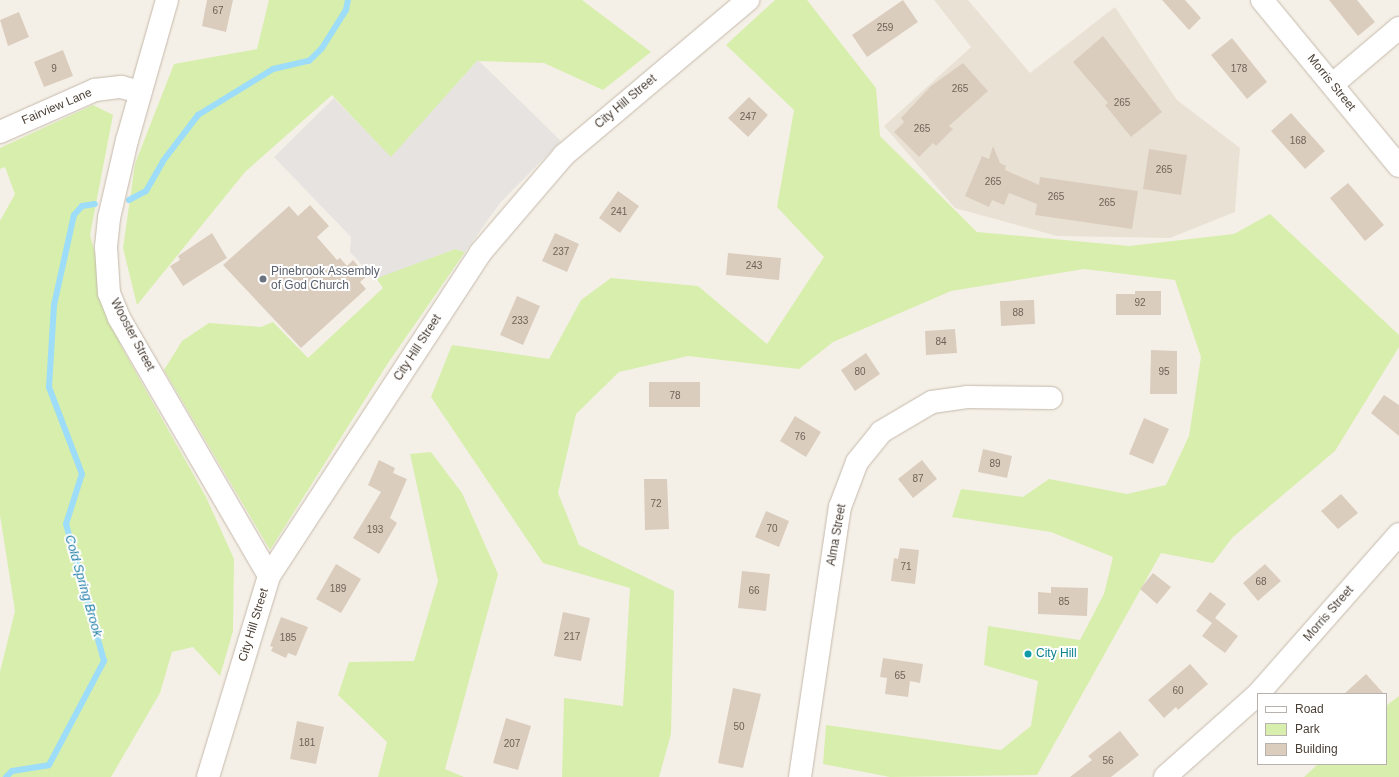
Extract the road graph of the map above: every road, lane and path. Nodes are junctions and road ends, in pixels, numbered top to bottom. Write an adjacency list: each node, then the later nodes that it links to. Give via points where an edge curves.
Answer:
1 (167, 0): 6 (street, Wooster Street)
2 (748, 0): 11 (street, City Hill Street, via 564,155 481,252)
3 (1262, 0): 5 (street, Morris Street)
4 (1399, 28): 5 (street)
5 (1333, 84): 8 (street, Morris Street)
6 (140, 92): 7 (street, Fairview Lane, via 121,87 95,90); 11 (street, Wooster Street, via 109,218 106,247 109,293 120,318)
7 (0, 132)
8 (1399, 166)
9 (1051, 398): 15 (street, Alma Street, via 967,397 932,402 892,424 857,462 840,507)
10 (1399, 534): 12 (street, Morris Street)
11 (269, 576): 14 (street, City Hill Street)
12 (1259, 693)
13 (1257, 695): 16 (street, Morris Street)
14 (208, 777)
15 (800, 777)
16 (1165, 777)

